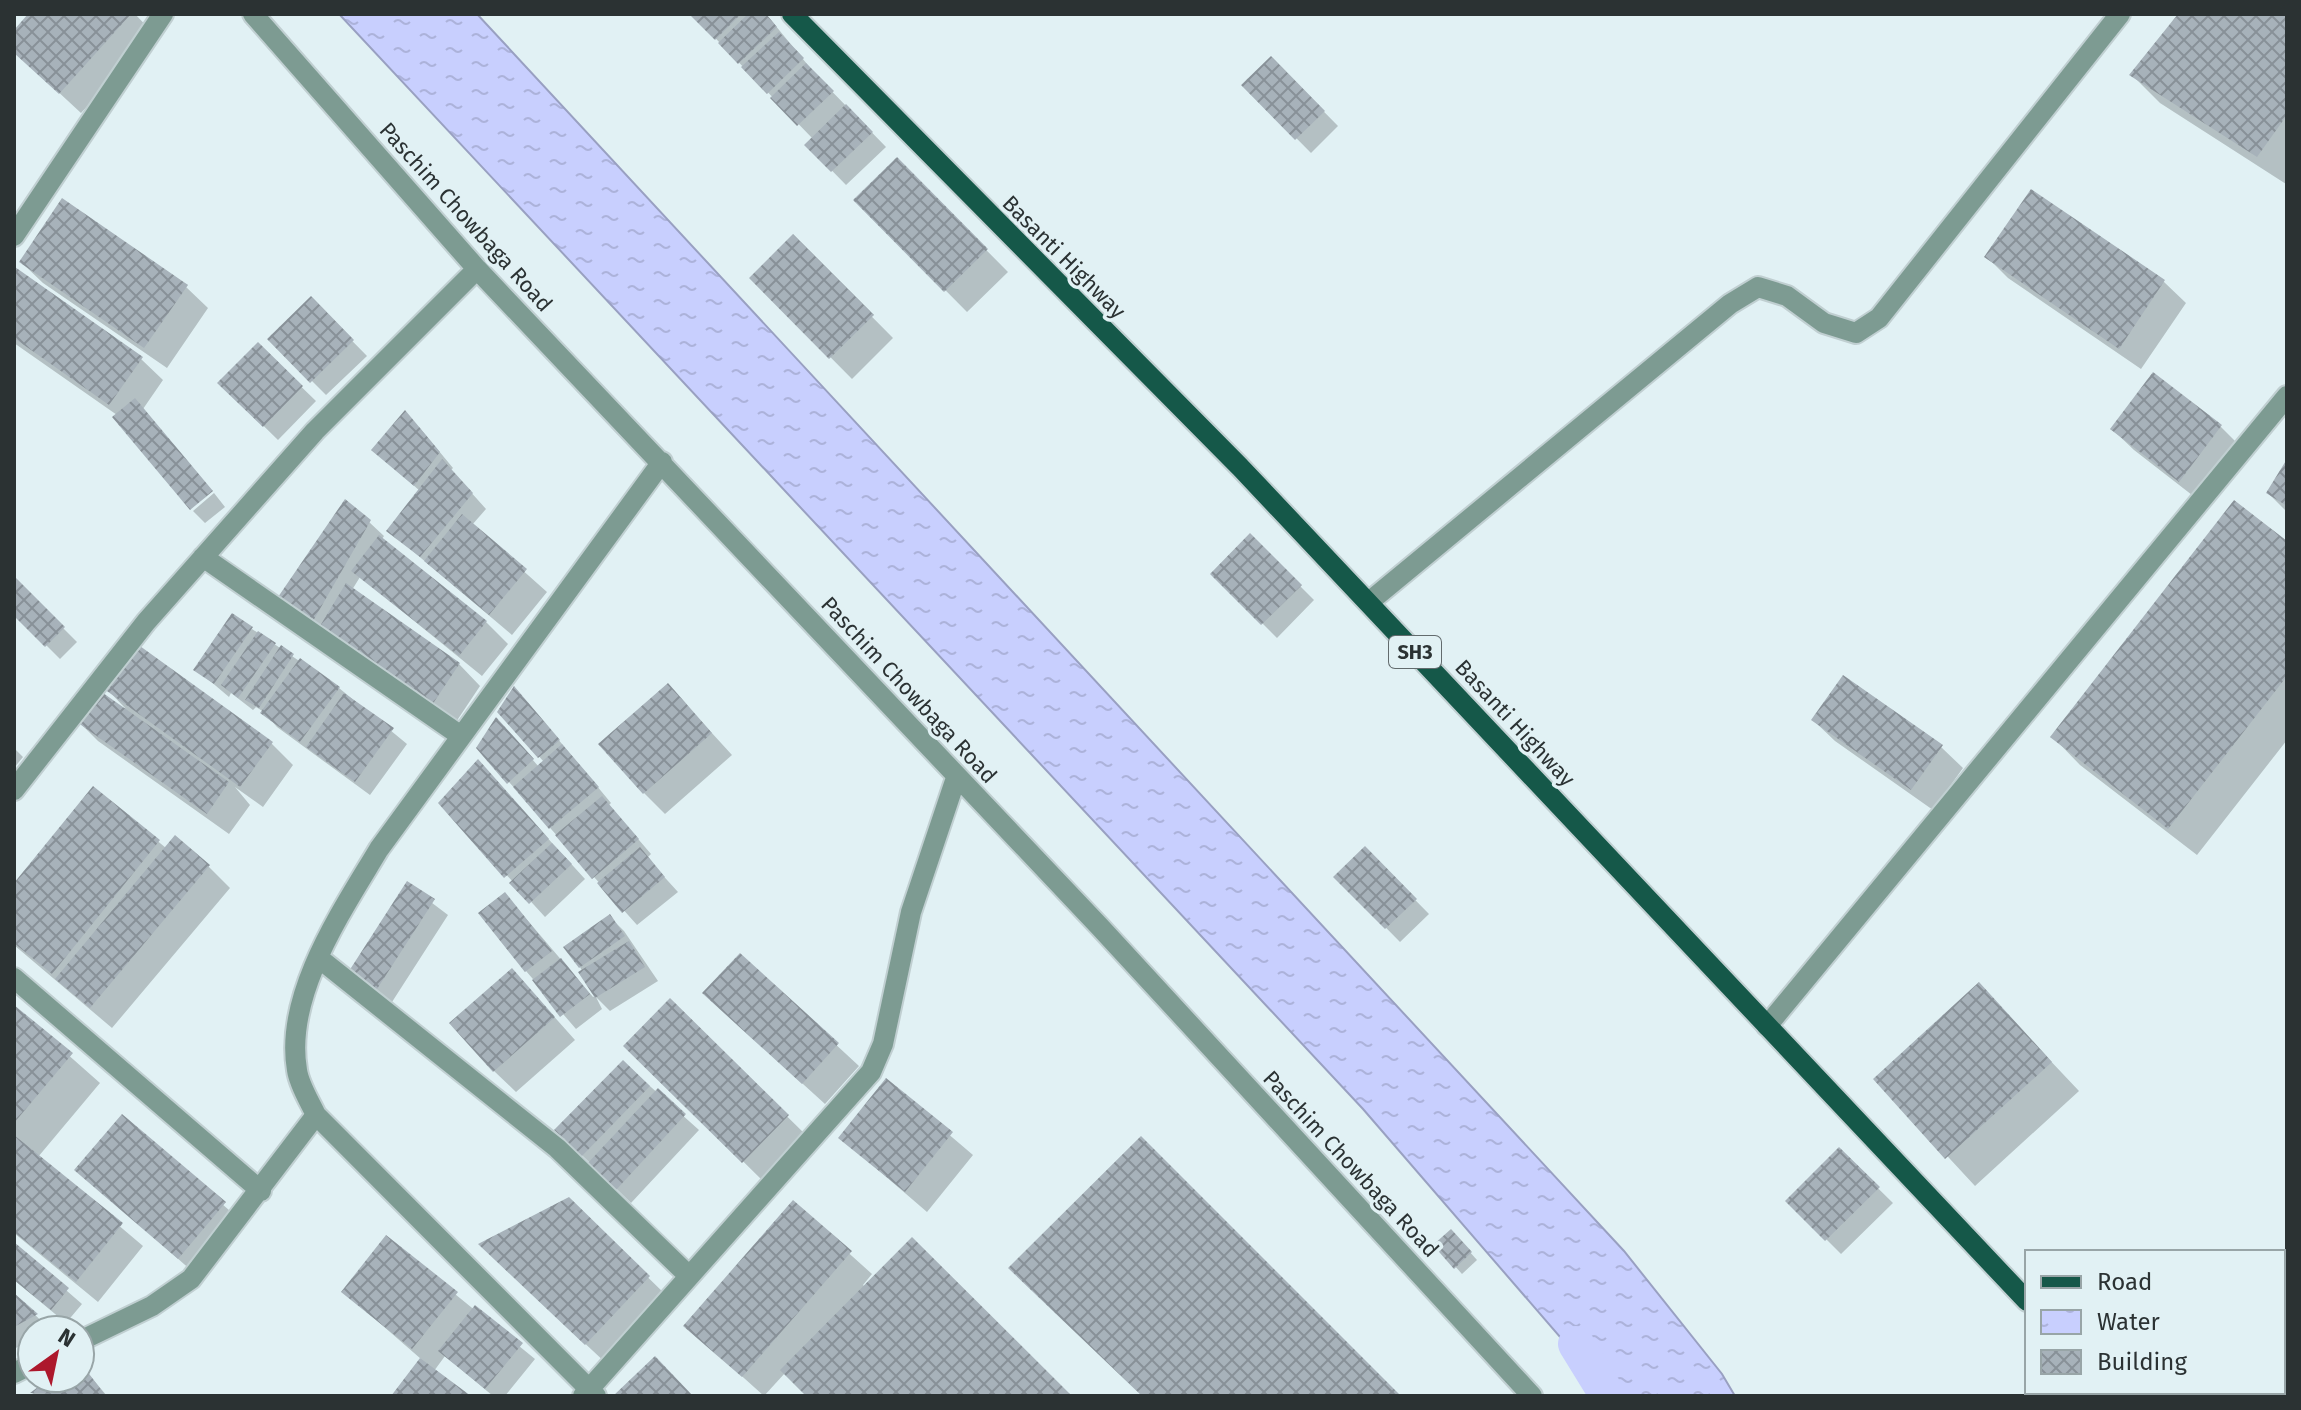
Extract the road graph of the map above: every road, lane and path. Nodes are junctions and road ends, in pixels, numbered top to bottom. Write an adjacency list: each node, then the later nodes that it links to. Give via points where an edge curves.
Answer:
1 (163, 14): 5 (street)
2 (253, 14): 6 (street, Paschim Chowbaga Road)
3 (792, 14): 10 (main road, Basanti Highway / SH3)
4 (2120, 14): 10 (street, via 1879,318 1856,333 1824,323 1787,296 1758,287 1730,304)
5 (14, 236)
6 (477, 269): 8 (street, Paschim Chowbaga Road); 9 (street, via 315,431)
7 (2287, 396): 16 (street)
8 (662, 462): 11 (street); 12 (street, Paschim Chowbaga Road)
9 (203, 557): 11 (street); 13 (street)
10 (1369, 602): 16 (main road, Basanti Highway / SH3)
11 (461, 736): 14 (street, via 379,849)
12 (956, 778): 19 (street, via 911,912 883,1044 871,1072); 23 (street, Paschim Chowbaga Road)
13 (14, 790)
14 (320, 959): 17 (street, via 299,1004 296,1031 297,1072); 19 (street, via 557,1148)
15 (14, 978): 18 (street)
16 (1767, 1026): 20 (main road, Basanti Highway / SH3)
17 (316, 1115): 18 (street); 22 (street)
18 (261, 1191): 21 (street, via 191,1279 152,1306)
19 (689, 1276): 22 (street)
20 (2025, 1299)
21 (96, 1333)
22 (590, 1394)
23 (1532, 1396)

